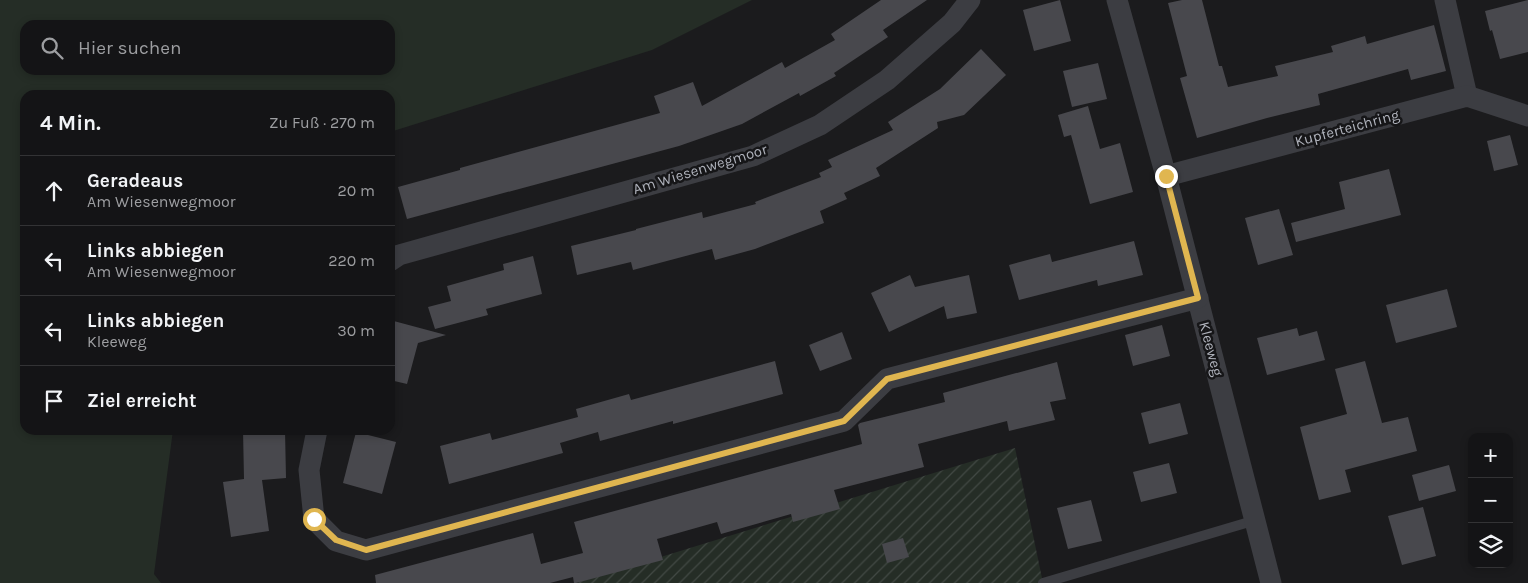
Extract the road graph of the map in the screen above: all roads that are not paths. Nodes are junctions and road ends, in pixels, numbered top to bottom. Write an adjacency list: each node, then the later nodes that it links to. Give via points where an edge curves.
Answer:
1 (970, 0): 7 (street, Am Wiesenwegmoor, via 952,23 887,80 820,124 753,156)
2 (1117, 0): 6 (street, Kleeweg)
3 (1445, 0): 4 (street)
4 (1467, 96): 5 (street); 6 (street, Kupferteichring)
5 (1528, 116)
6 (1166, 176): 8 (street, Kleeweg)
7 (395, 257)
8 (1198, 298): 9 (street, via 887,379 844,421 366,550 336,540 314,519 309,470); 10 (street, Kleeweg)
9 (317, 435)
10 (1256, 520): 11 (lane); 12 (street, Kleeweg)
11 (1043, 582)
12 (1271, 583)

